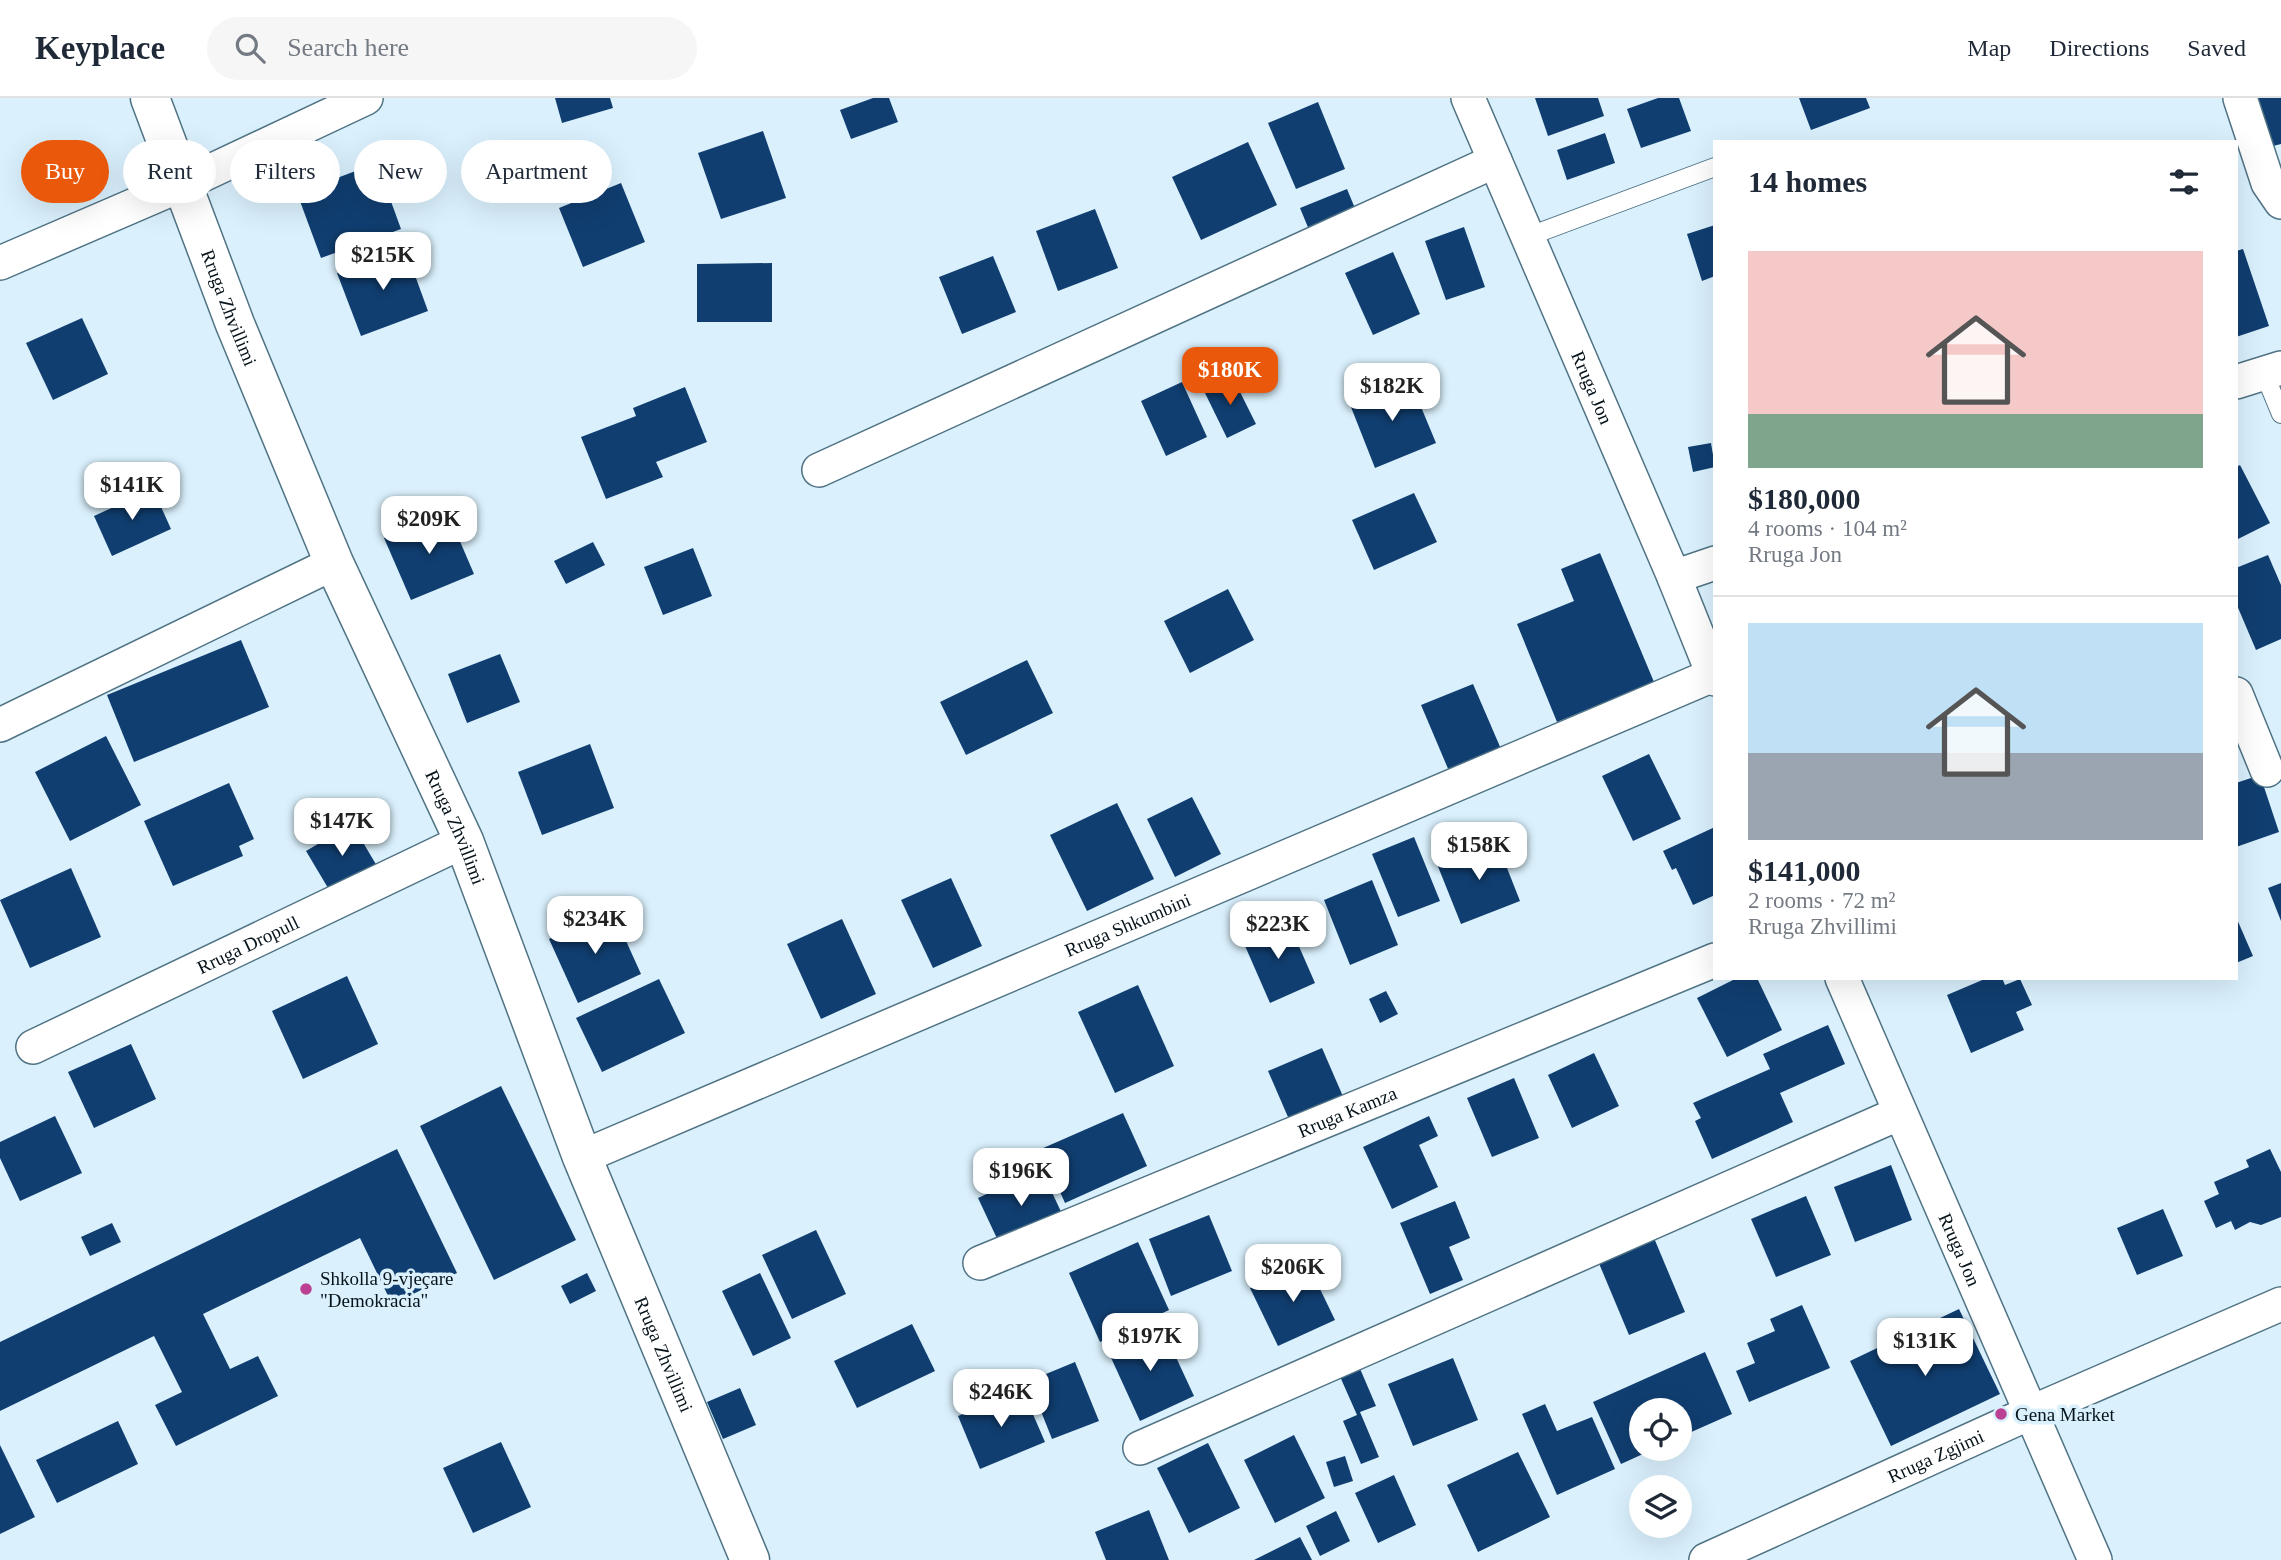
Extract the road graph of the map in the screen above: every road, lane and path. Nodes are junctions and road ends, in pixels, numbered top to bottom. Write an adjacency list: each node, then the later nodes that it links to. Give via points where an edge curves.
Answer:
1 (150, 98): 5 (street, Rruga Zhvillimi)
2 (366, 98): 8 (street)
3 (1468, 98): 6 (street, Rruga Jon)
4 (2240, 98): 9 (street, via 2268,183)
5 (165, 140)
6 (1495, 161): 12 (street, Rruga Jon); 16 (street)
7 (1713, 168): 12 (lane)
8 (216, 169)
9 (2281, 202)
10 (139, 203): 13 (street)
11 (188, 203): 18 (street, Rruga Zhvillimi)
12 (1527, 237): 19 (street, Rruga Jon)
13 (0, 263)
14 (2261, 374): 15 (lane)
15 (2281, 414)
16 (819, 470)
17 (1713, 563): 19 (street)
18 (334, 564): 23 (street); 25 (street, Rruga Zhvillimi)
19 (1674, 577): 20 (street, Rruga Jon)
20 (1713, 674)
21 (1713, 677): 30 (street, Rruga Shkumbini)
22 (2238, 699): 24 (street)
23 (0, 725)
24 (2267, 770)
25 (464, 841): 28 (street, Rruga Dropull); 30 (street, Rruga Zhvillimi)
26 (1713, 961): 31 (street, Rruga Kamza)
27 (1843, 980): 29 (street, Rruga Jon)
28 (33, 1047)
29 (1900, 1113): 33 (street, Rruga Jon); 34 (street)
30 (582, 1157): 35 (street, Rruga Zhvillimi)
31 (980, 1263)
32 (2281, 1304): 33 (street, Rruga Zgjimi)
33 (2032, 1412): 36 (street, Rruga Zgjimi); 37 (street, Rruga Jon)
34 (1140, 1448)
35 (750, 1560)
36 (1706, 1560)
37 (2095, 1560)

